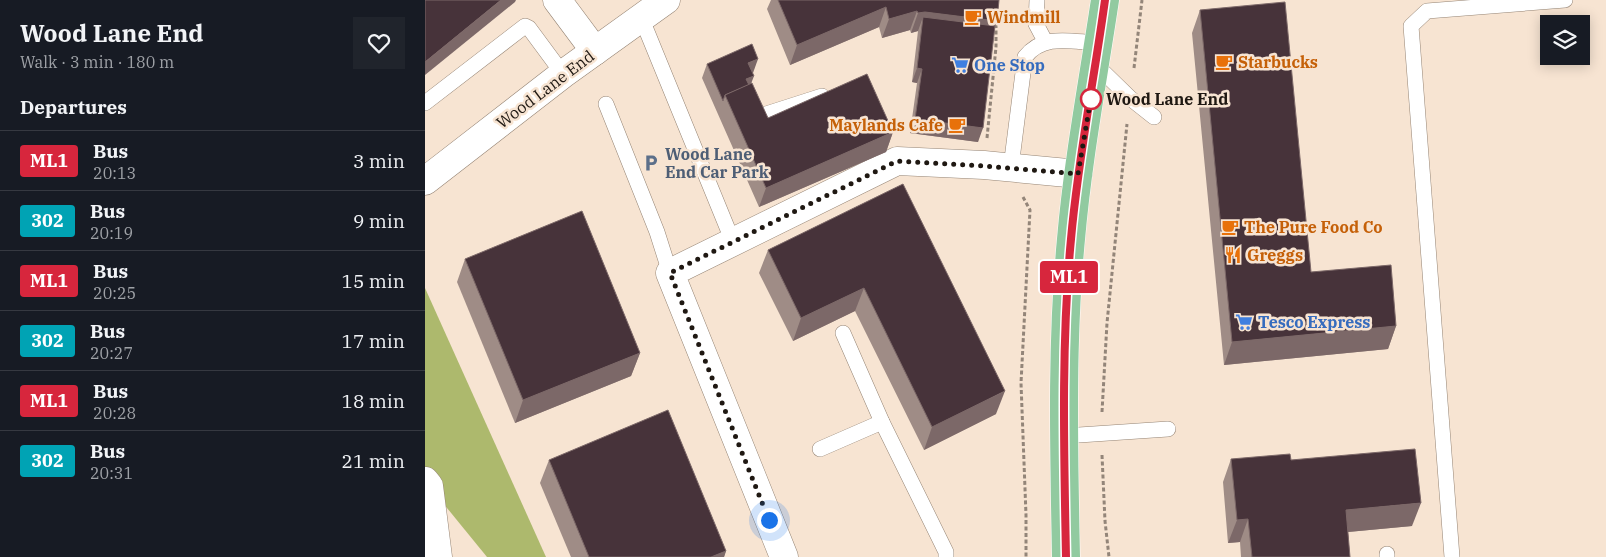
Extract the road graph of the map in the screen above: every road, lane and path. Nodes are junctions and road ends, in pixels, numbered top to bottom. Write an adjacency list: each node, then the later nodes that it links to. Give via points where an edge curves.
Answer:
1 (557, 0): 10 (street)
2 (667, 0): 7 (street, Wood Lane End)
3 (1037, 0): 9 (lane, via 1036,24)
4 (1105, 0): 11 (main road)
5 (1142, 0): 13 (path)
6 (1565, 0): 40 (lane, via 1427,11 1411,26)
7 (641, 17): 10 (street, Wood Lane End); 24 (lane)
8 (997, 17): 20 (path)
9 (1045, 41): 11 (lane); 20 (lane, via 1033,47 1025,57)
10 (595, 51): 12 (street, Wood Lane End)
11 (1097, 54): 18 (lane, via 1130,98); 21 (main road)
12 (563, 74): 15 (lane, via 525,26); 22 (street, Wood Lane End)
13 (1133, 75)
14 (833, 93): 17 (lane)
15 (425, 103)
16 (607, 104): 25 (lane)
17 (766, 114)
18 (1153, 117)
19 (1127, 118): 27 (path)
20 (997, 166): 21 (street); 24 (street, via 893,152)
21 (1078, 174): 30 (main road, via 1070,250)
22 (427, 175)
23 (1022, 195): 37 (path, via 1030,210 1021,383)
24 (733, 242): 25 (street)
25 (670, 273): 35 (street)
26 (843, 333): 28 (lane)
27 (1102, 411)
28 (882, 422): 31 (lane); 36 (lane)
29 (1168, 429): 30 (lane)
30 (1064, 436): 38 (main road)
31 (820, 449)
32 (1102, 460): 39 (path)
33 (425, 481): 34 (street, via 429,486)
34 (438, 557)
35 (784, 557)
36 (946, 557)
37 (1025, 557)
38 (1065, 557)
39 (1109, 557)
40 (1452, 557)

